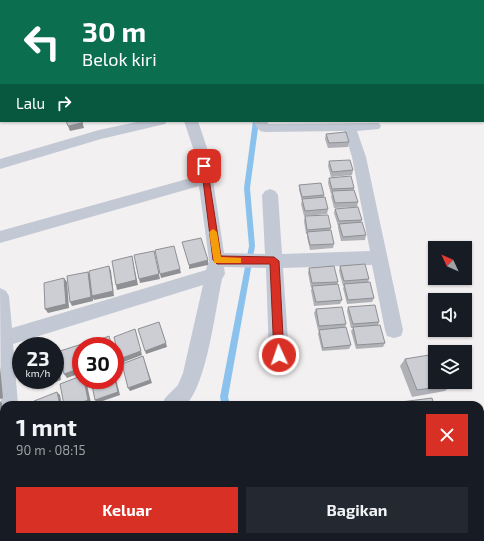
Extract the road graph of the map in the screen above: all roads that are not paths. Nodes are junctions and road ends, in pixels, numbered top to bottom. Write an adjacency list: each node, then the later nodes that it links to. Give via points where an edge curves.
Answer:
1 (156, 122): 6 (street, via 99,135)
2 (191, 122): 7 (street, via 202,154)
3 (260, 122): 5 (street, via 265,128)
4 (374, 126): 5 (street)
5 (349, 127): 10 (street, via 359,157)
6 (0, 164)
7 (205, 179): 9 (street); 12 (street)
8 (270, 195): 11 (street)
9 (0, 237)
10 (378, 258): 11 (street); 14 (street)
11 (274, 261): 12 (street); 16 (street)
12 (221, 265): 15 (street); 18 (street, via 193,374 185,392)
13 (0, 296): 15 (street)
14 (394, 330)
15 (3, 339): 17 (street)
16 (279, 355)
17 (8, 401)
18 (176, 401)

